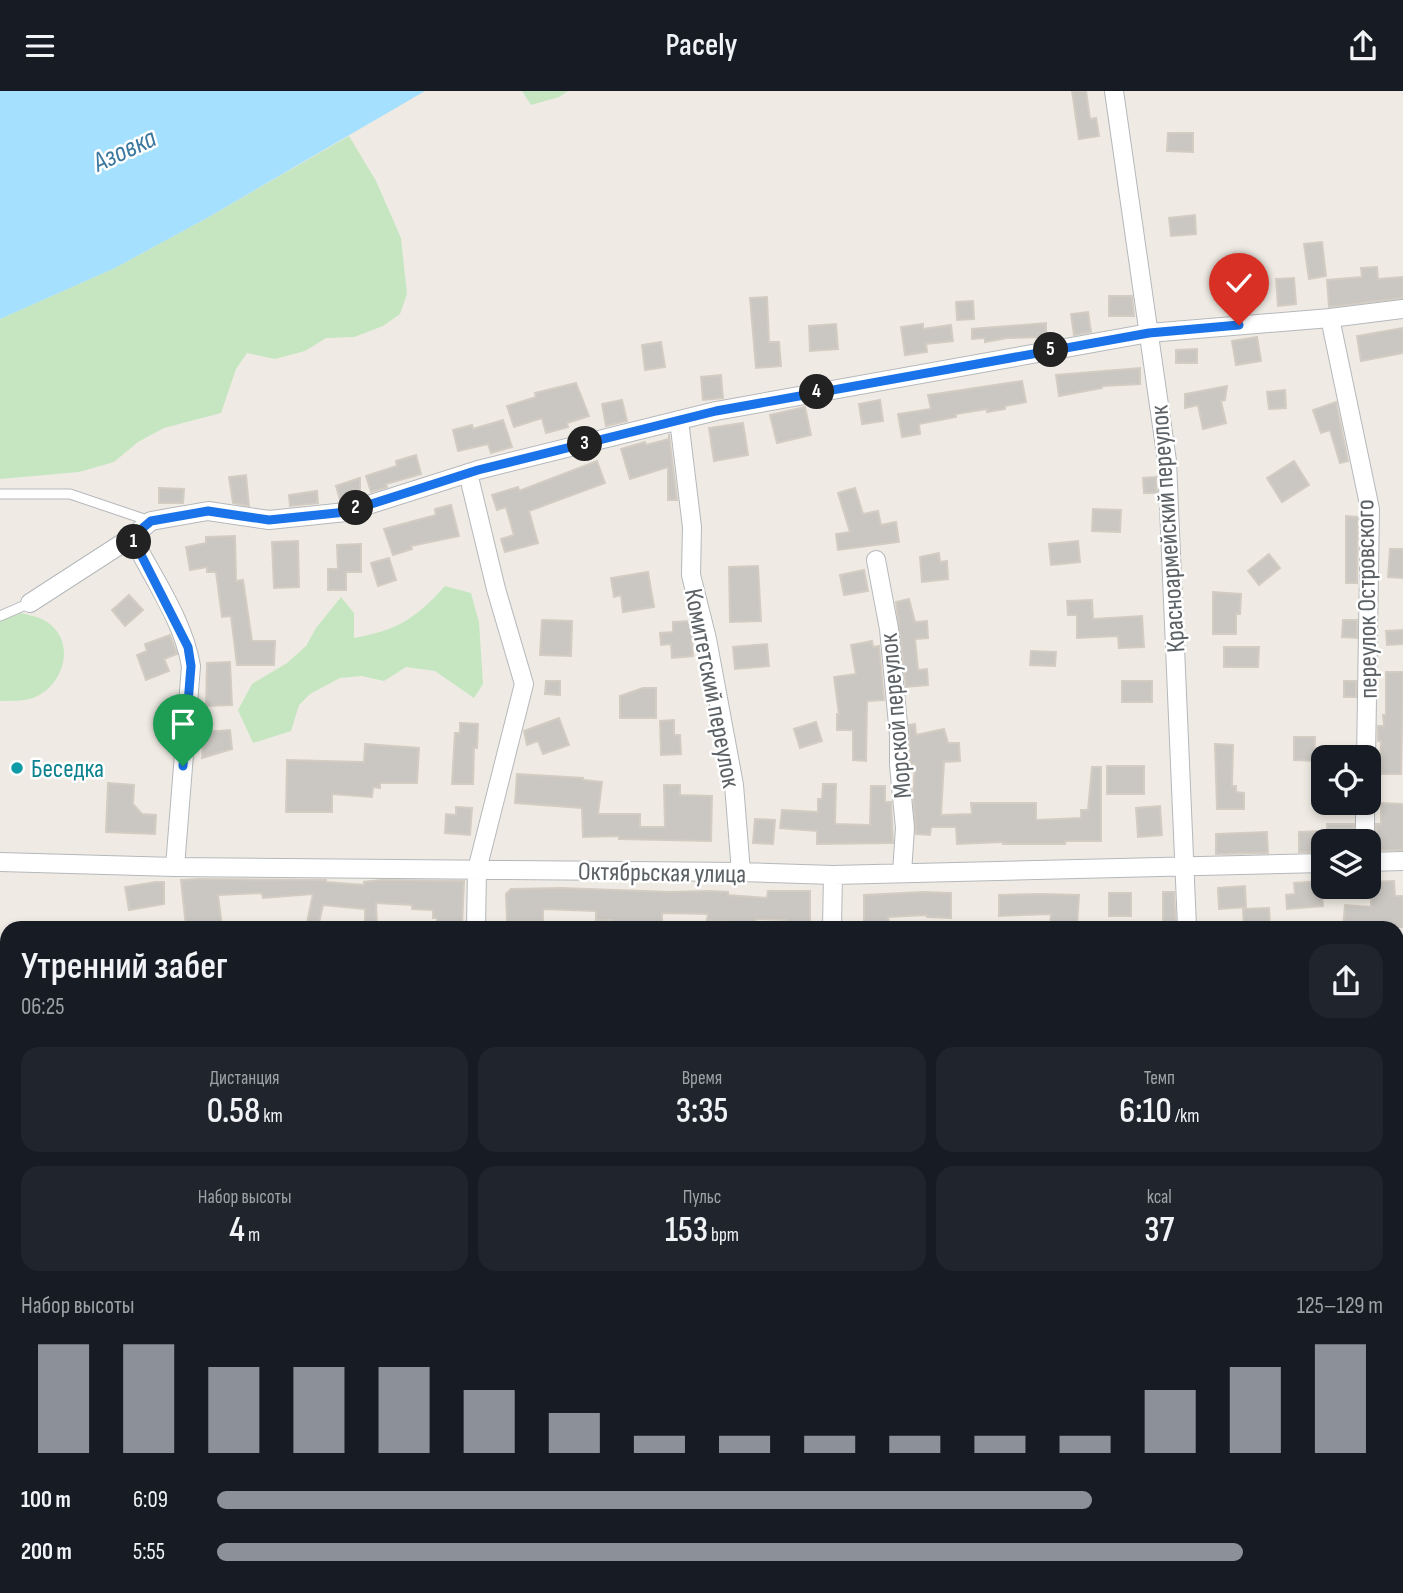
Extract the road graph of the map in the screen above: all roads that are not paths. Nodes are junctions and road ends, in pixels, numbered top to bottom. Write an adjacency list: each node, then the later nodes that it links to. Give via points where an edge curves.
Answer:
1 (1114, 91): 4 (street, Красноармейский переулок)
2 (1403, 309): 3 (street)
3 (1330, 318): 4 (street); 13 (street, переулок Островского, via 1370,509)
4 (1149, 333): 5 (street); 19 (street, Красноармейский переулок, via 1167,461)
5 (679, 420): 6 (street); 21 (street, Комитетский переулок, via 690,503 691,575 734,785)
6 (468, 473): 8 (street, via 346,512 269,520 208,511); 20 (street, via 524,684)
7 (0, 494): 8 (lane, via 70,494)
8 (151, 521): 9 (street)
9 (132, 537): 11 (street); 18 (street, via 179,627 191,666)
10 (876, 561): 22 (street, Морской переулок, via 889,629 898,735 905,828)
11 (30, 603): 12 (lane)
12 (0, 616)
13 (1366, 745)
14 (1403, 861): 16 (street)
15 (0, 862): 18 (street, Октябрьская улица)
16 (1381, 862)
17 (1311, 863): 19 (street, Октябрьская улица)
18 (175, 867): 20 (street, Октябрьская улица)
19 (1185, 868): 22 (street, Октябрьская улица); 26 (street, Красноармейский переулок)
20 (477, 870): 21 (street, Октябрьская улица); 24 (street)
21 (741, 872): 23 (street, Октябрьская улица)
22 (902, 873): 23 (street, Октябрьская улица)
23 (833, 875): 25 (street)
24 (476, 921)
25 (832, 921)
26 (1187, 921)

